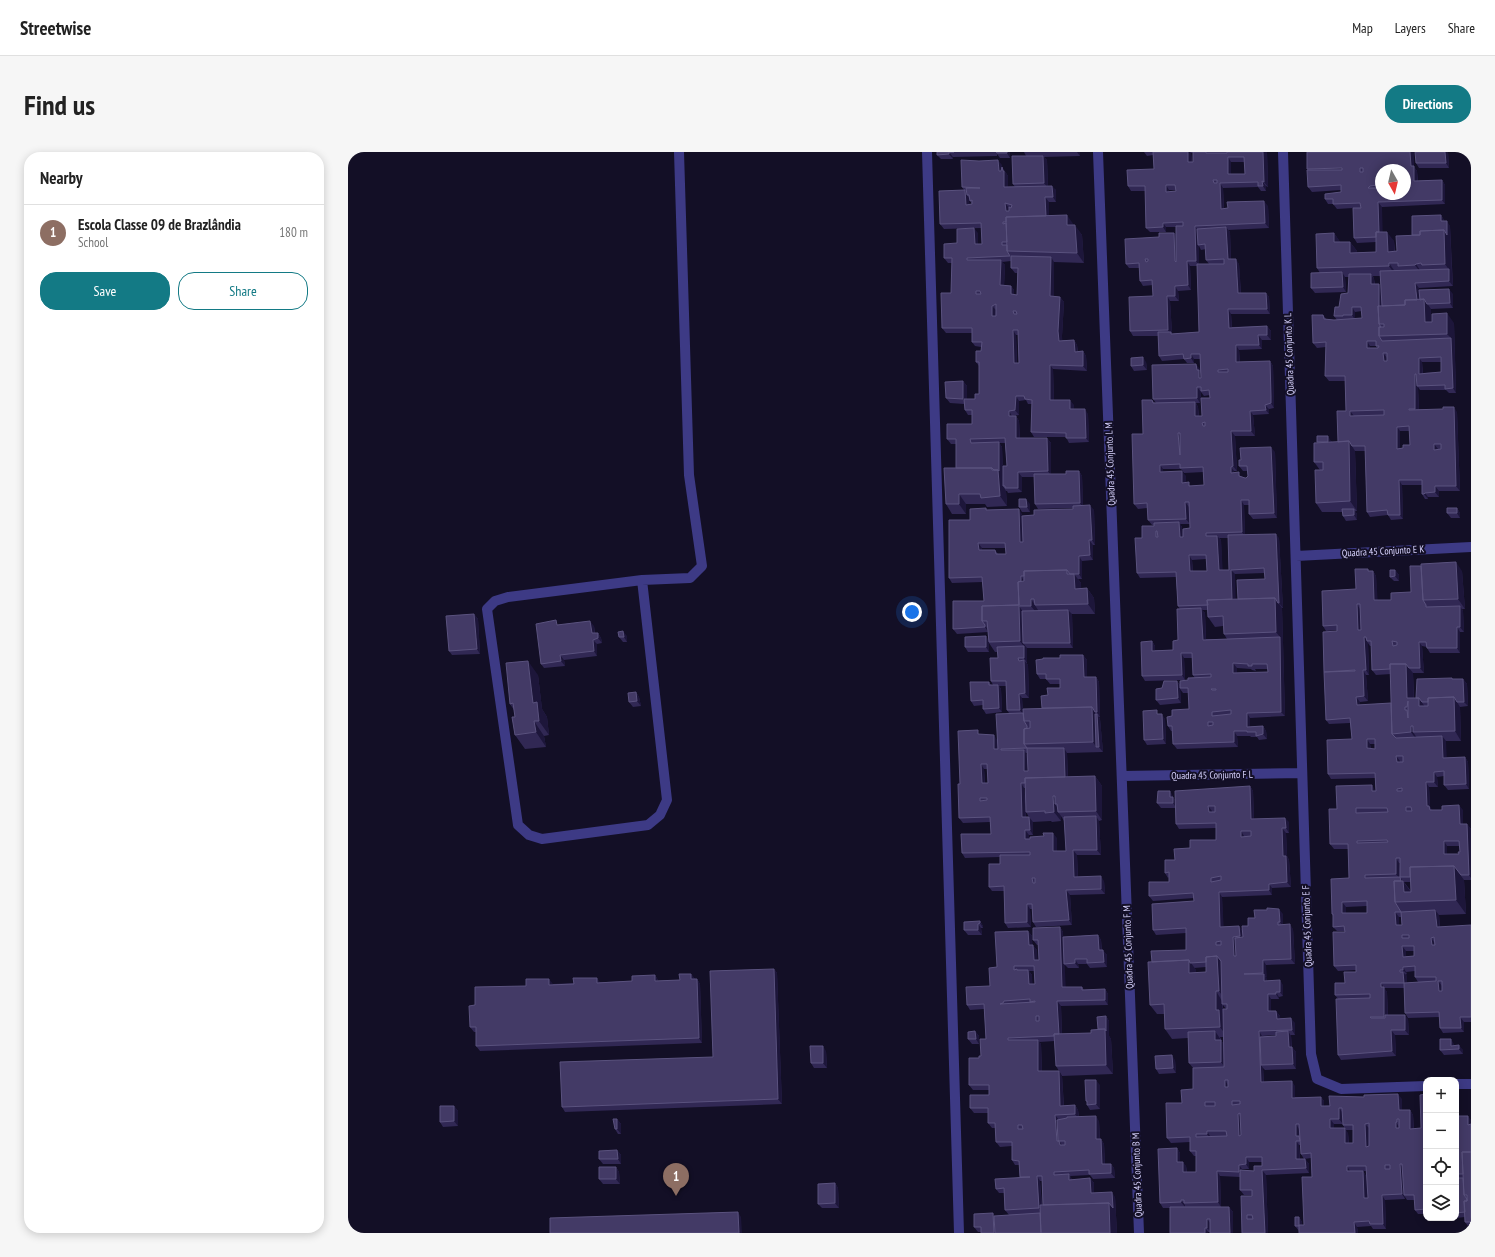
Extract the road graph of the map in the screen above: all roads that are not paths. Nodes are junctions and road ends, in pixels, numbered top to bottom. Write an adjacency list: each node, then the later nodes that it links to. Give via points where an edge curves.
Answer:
1 (679, 152): 7 (street, via 689,475 702,566 690,578)
2 (927, 152): 14 (street)
3 (1098, 152): 9 (street, Quadra 45 Conjunto L M)
4 (1283, 152): 6 (street, Quadra 45 Conjunto K L)
5 (1471, 547): 6 (street, Quadra 45 Conjunto E K)
6 (1296, 556): 8 (street, Quadra 45 Conjunto K L)
7 (642, 580): 7 (street, via 667,800 660,815 648,825 542,839 529,835 518,825 487,609 495,601 508,597)
8 (1302, 773): 9 (street, Quadra 45 Conjunto F L); 12 (street, Quadra 45 Conjunto E F, via 1311,1054 1317,1079 1341,1089)
9 (1122, 776): 13 (street, Quadra 45 Conjunto F M)
10 (1459, 1084): 11 (street)
11 (1471, 1084)
12 (1423, 1086)
13 (1135, 1117): 15 (street, Quadra 45 Conjunto B M)
14 (959, 1233)
15 (1139, 1233)

